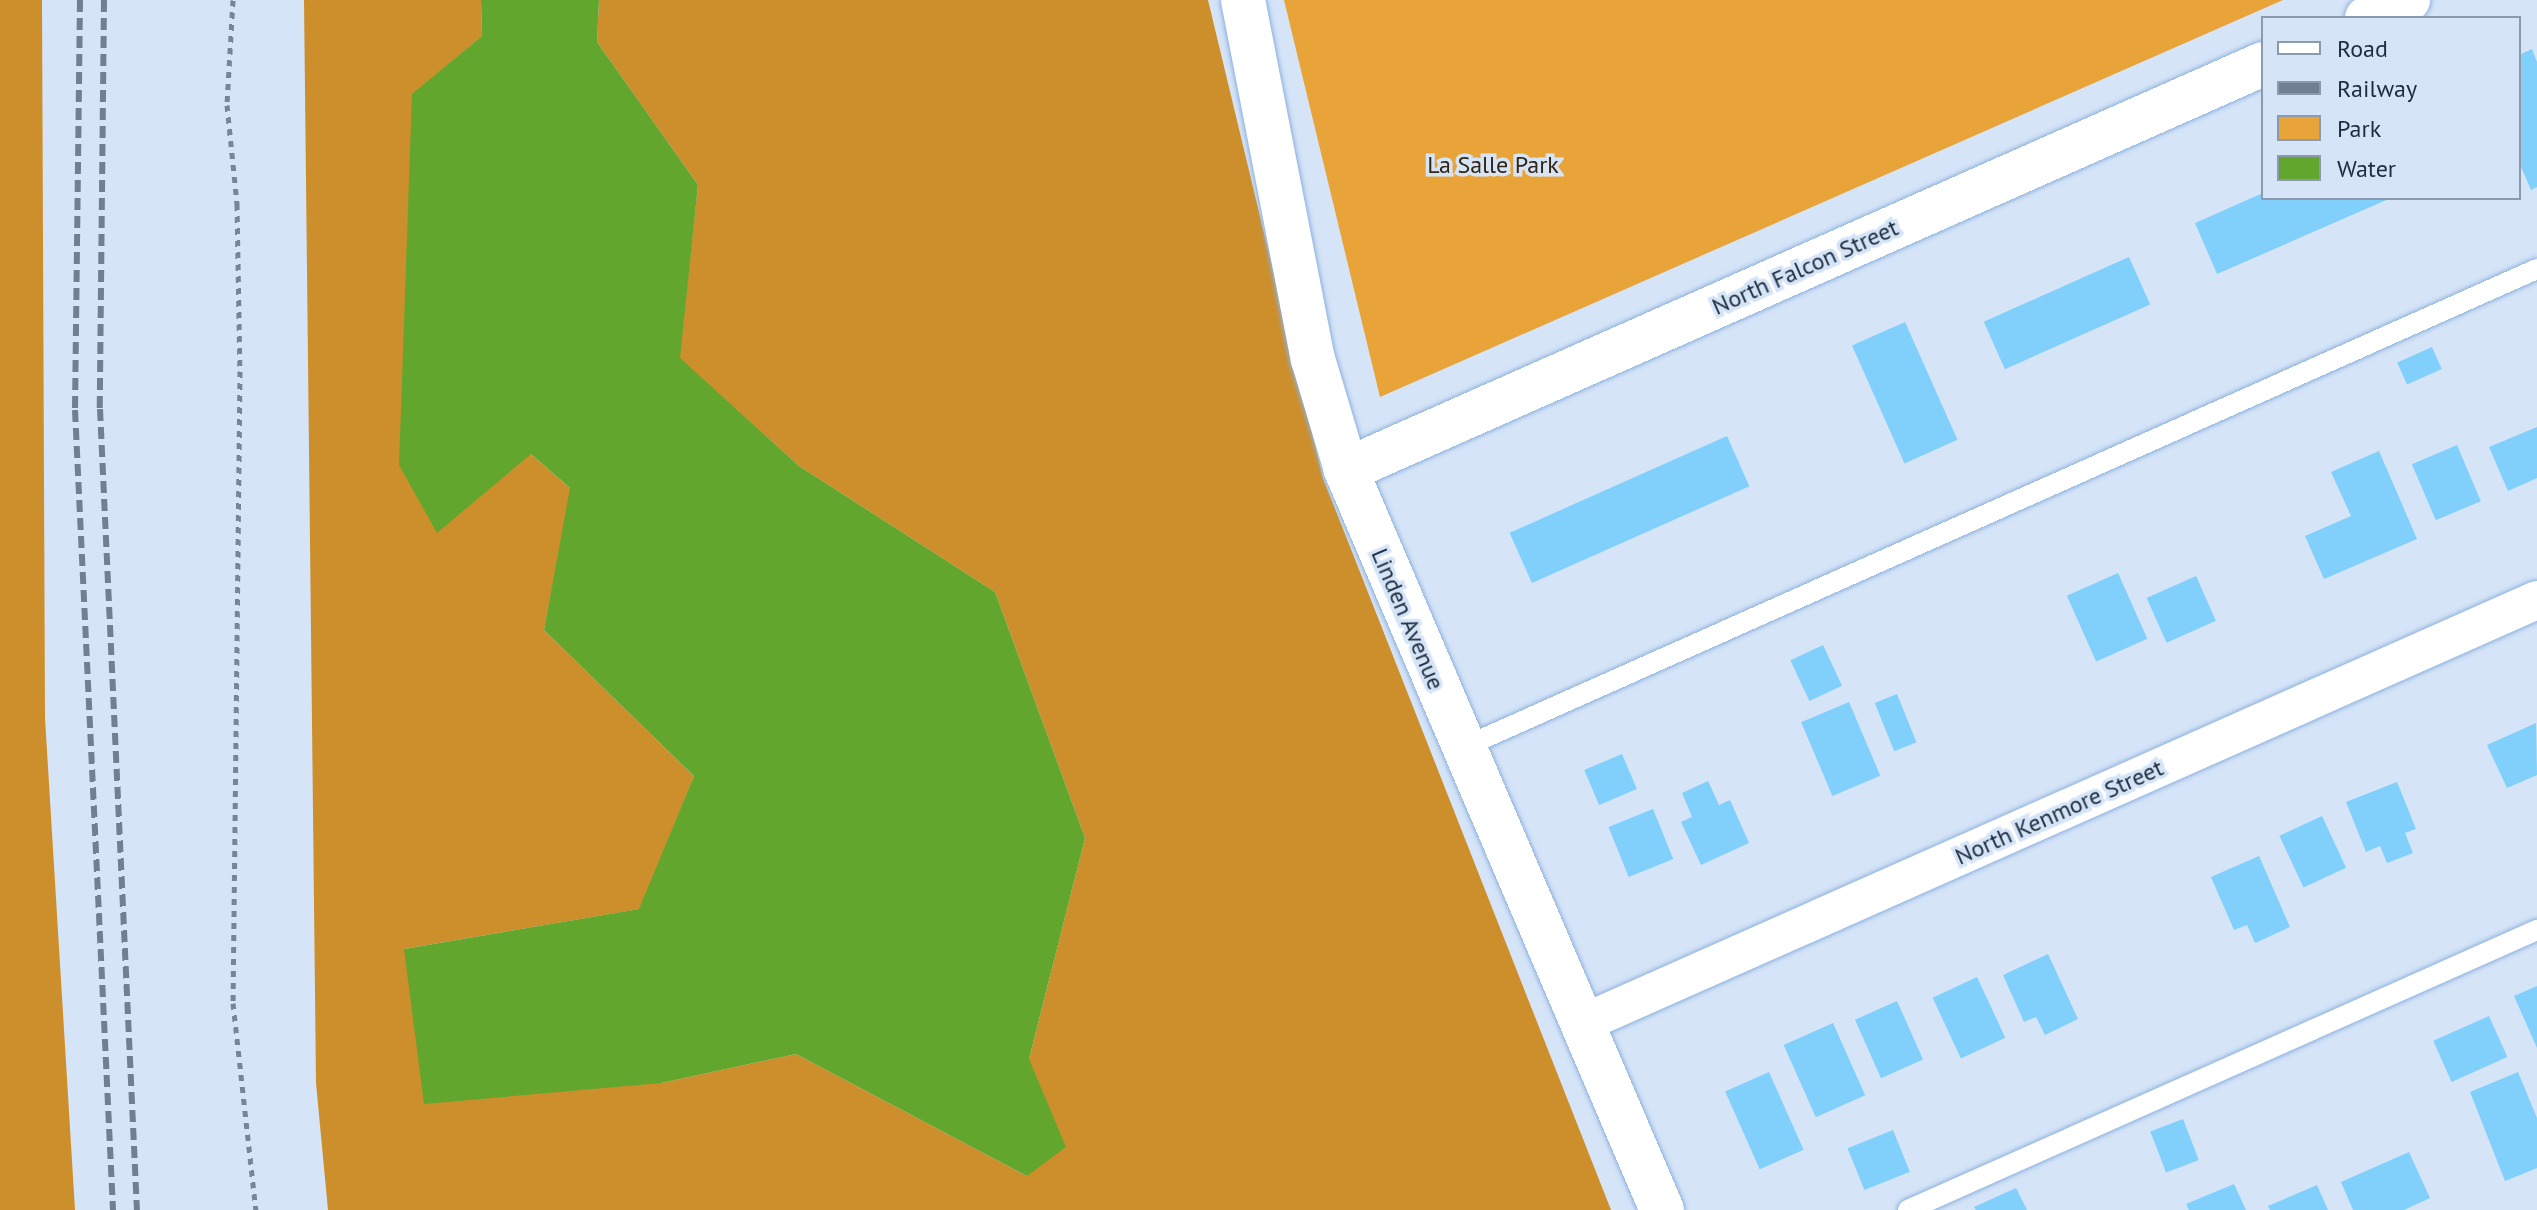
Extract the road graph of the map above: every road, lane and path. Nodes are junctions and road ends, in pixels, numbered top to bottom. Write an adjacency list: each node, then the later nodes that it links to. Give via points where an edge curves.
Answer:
1 (233, 0): 12 (path, via 227,105 237,204 240,371 233,1003)
2 (1243, 0): 7 (street, Linden Avenue, via 1313,359)
3 (2408, 0): 4 (street)
4 (2372, 16)
5 (2261, 65): 7 (street, North Falcon Street)
6 (2537, 269): 9 (lane)
7 (1346, 470): 9 (street, Linden Avenue)
8 (2537, 600): 11 (street, North Kenmore Street)
9 (1462, 748): 11 (street, Linden Avenue)
10 (2537, 930): 14 (lane)
11 (1581, 1024): 13 (street, Linden Avenue)
12 (256, 1210)
13 (1662, 1210)
14 (1908, 1210)

